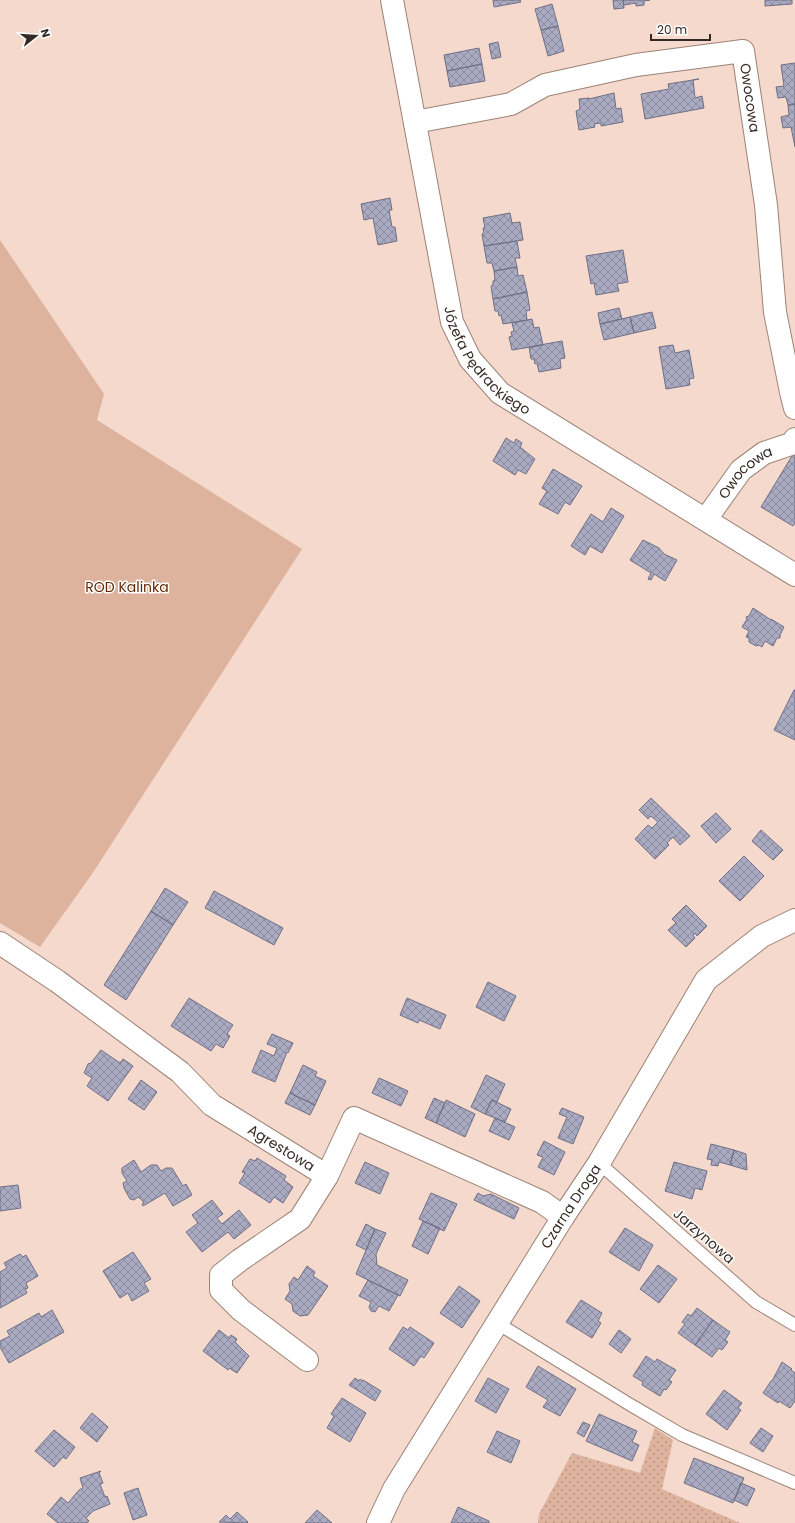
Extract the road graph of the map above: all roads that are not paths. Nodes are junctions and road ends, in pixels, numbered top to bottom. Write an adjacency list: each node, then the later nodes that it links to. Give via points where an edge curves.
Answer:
1 (392, 0): 2 (street, Józefa Pędrackiego)
2 (415, 122): 3 (street, Owocowa, via 511,104 545,85 636,65 743,51 766,205 775,312); 5 (street, Józefa Pędrackiego, via 452,322 470,359 500,393)
3 (795, 408)
4 (795, 439): 5 (street, Owocowa, via 794,443 764,453 741,470)
5 (706, 519): 6 (street, Józefa Pędrackiego)
6 (795, 574)
7 (795, 920): 9 (street, Czarna Droga, via 762,936 706,980)
8 (0, 943): 10 (street, Agrestowa, via 57,981 180,1072 212,1105)
9 (599, 1163): 11 (street, Czarna Droga); 13 (lane, Jarzynowa, via 756,1302)
10 (327, 1176): 11 (street, Agrestowa, via 354,1118 542,1202); 14 (street, via 300,1219 221,1275 221,1290 241,1310)
11 (563, 1217): 12 (street, Czarna Droga)
12 (497, 1323): 15 (lane, via 682,1435); 16 (street, Czarna Droga, via 394,1489)
13 (795, 1325)
14 (307, 1360)
15 (795, 1483)
16 (378, 1523)

